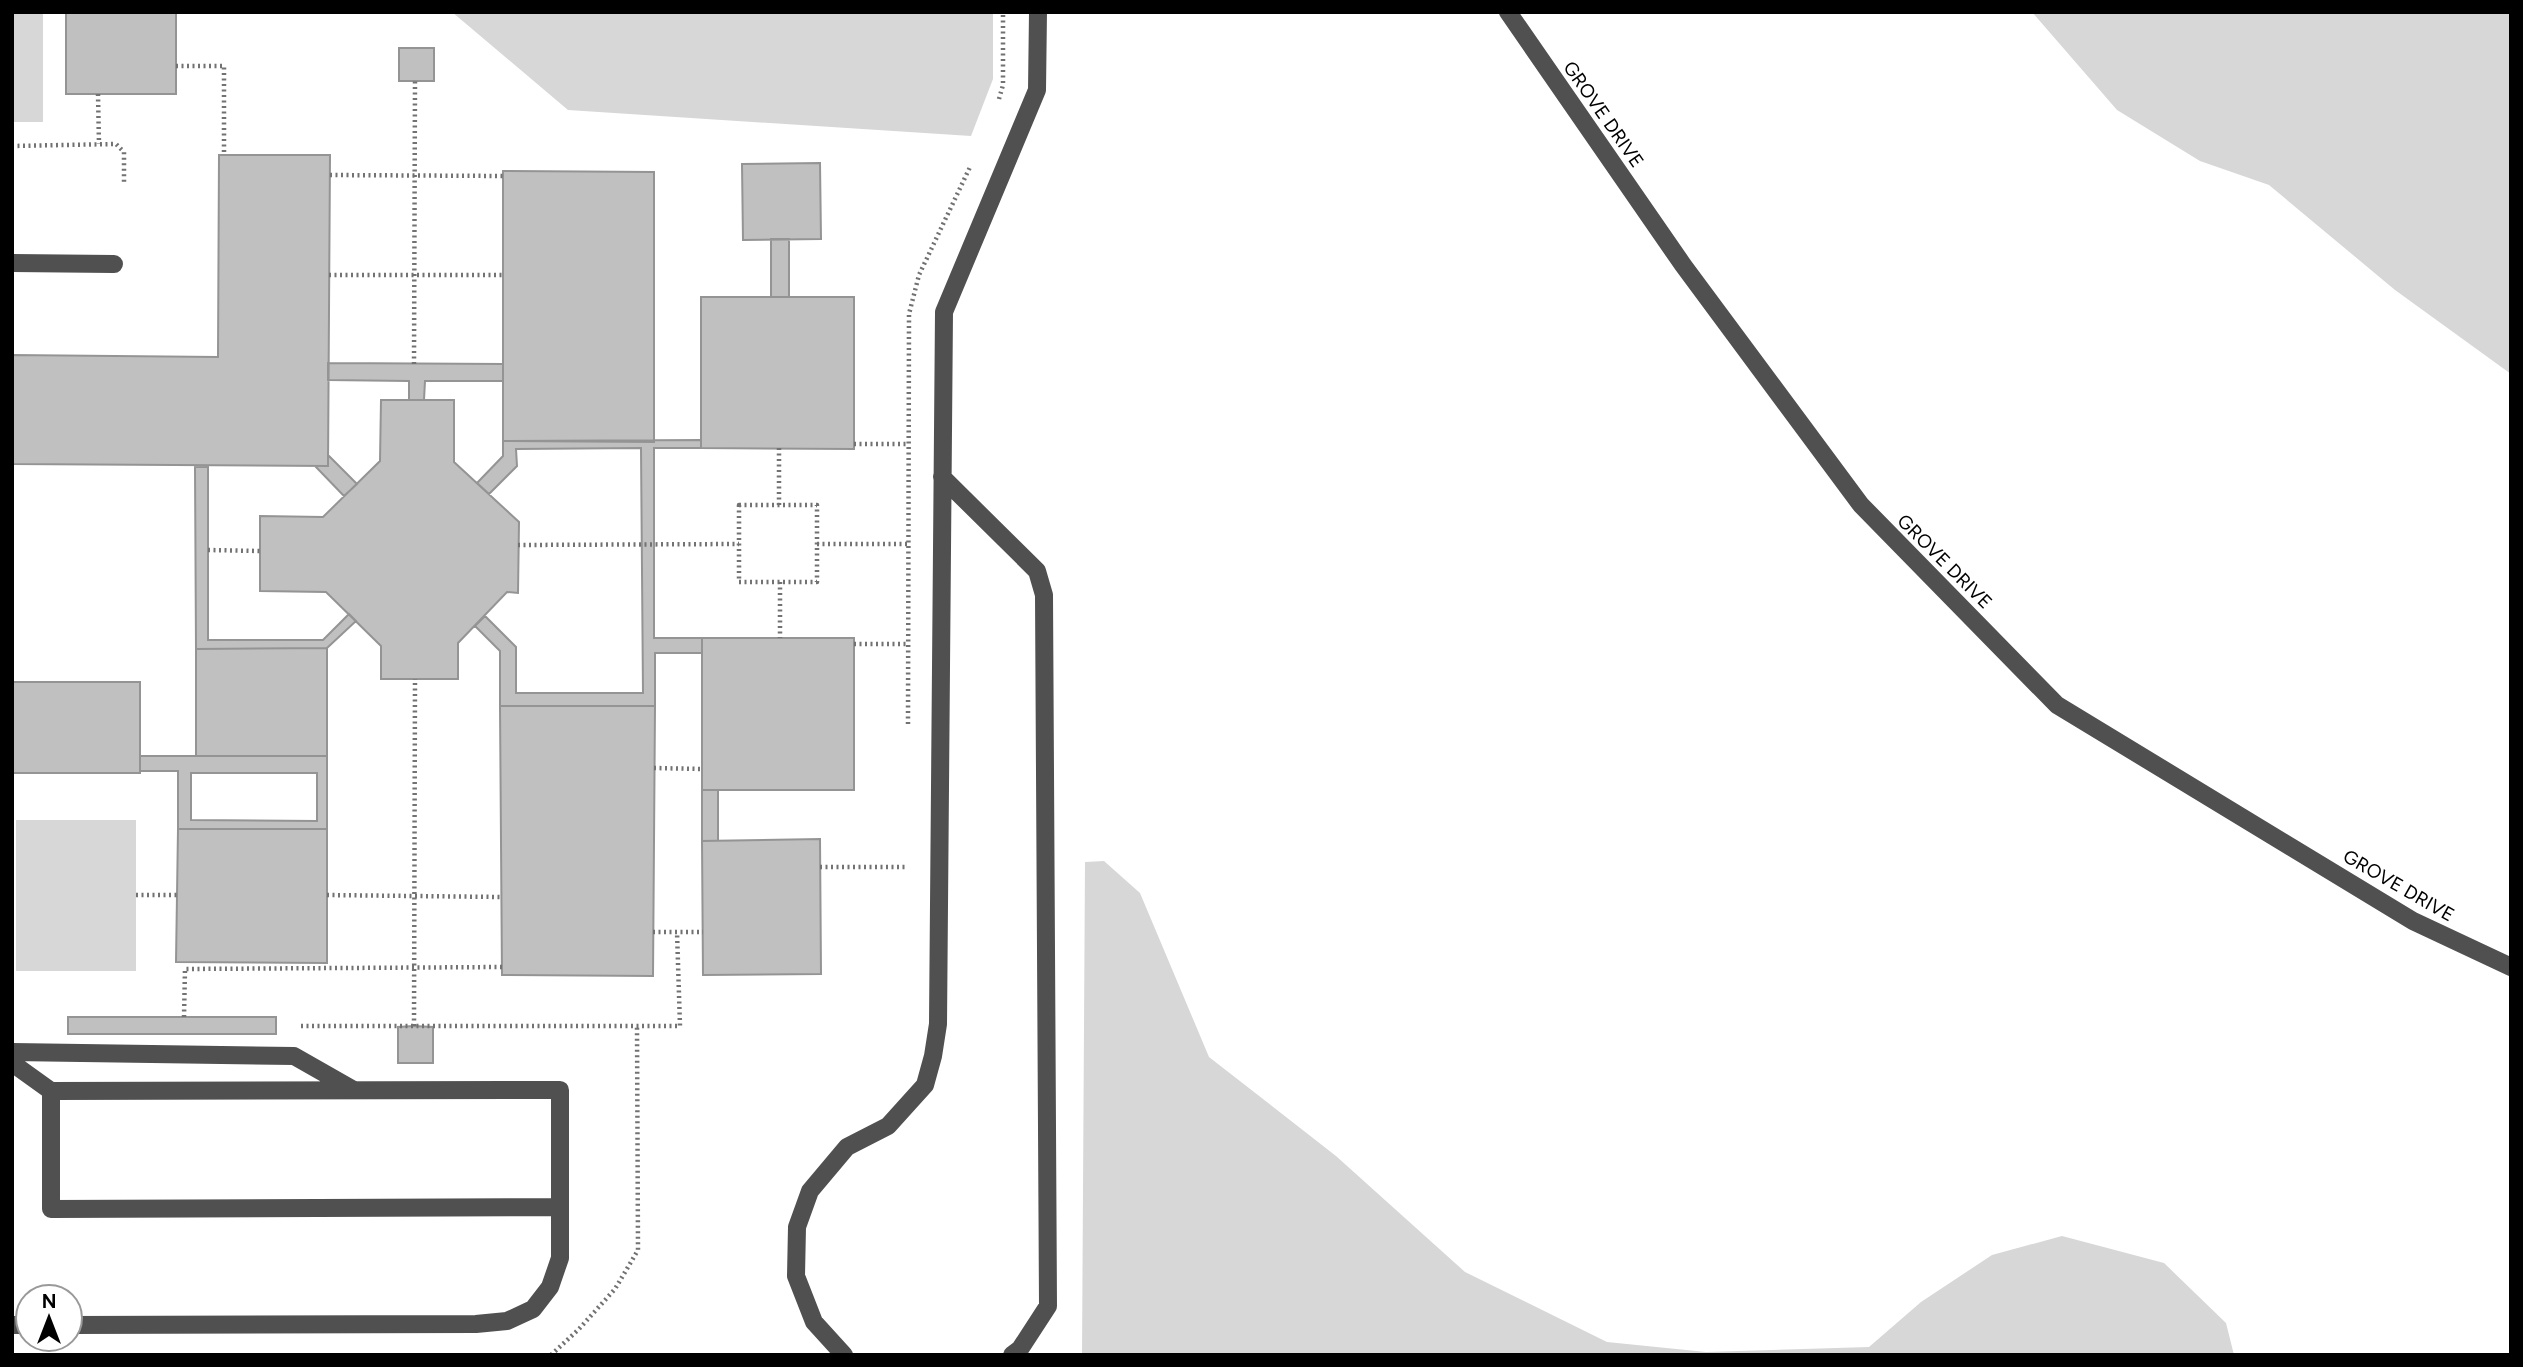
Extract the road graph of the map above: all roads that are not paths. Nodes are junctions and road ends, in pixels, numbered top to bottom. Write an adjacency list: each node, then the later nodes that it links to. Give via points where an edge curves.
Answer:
1 (1038, 12): 5 (street, via 1037,90 944,312)
2 (1508, 12): 6 (street, GROVE DRIVE, via 1682,265 1861,505 2057,705 2413,921)
3 (12, 263): 4 (street)
4 (114, 264)
5 (942, 477): 13 (street, via 938,1024 933,1056 925,1086 888,1126 847,1147 810,1191 797,1227 796,1276 814,1322); 14 (street, via 1037,571 1044,595 1048,1306)
6 (2511, 967)
7 (12, 1052): 10 (street, via 294,1056)
8 (12, 1063): 9 (street)
9 (51, 1091): 10 (street); 11 (street, via 51,1209)
10 (355, 1091): 11 (street, via 559,1090)
11 (559, 1208): 12 (street, via 559,1258 550,1287 533,1309 507,1321)
12 (84, 1325)
13 (844, 1355)
14 (1012, 1355)

